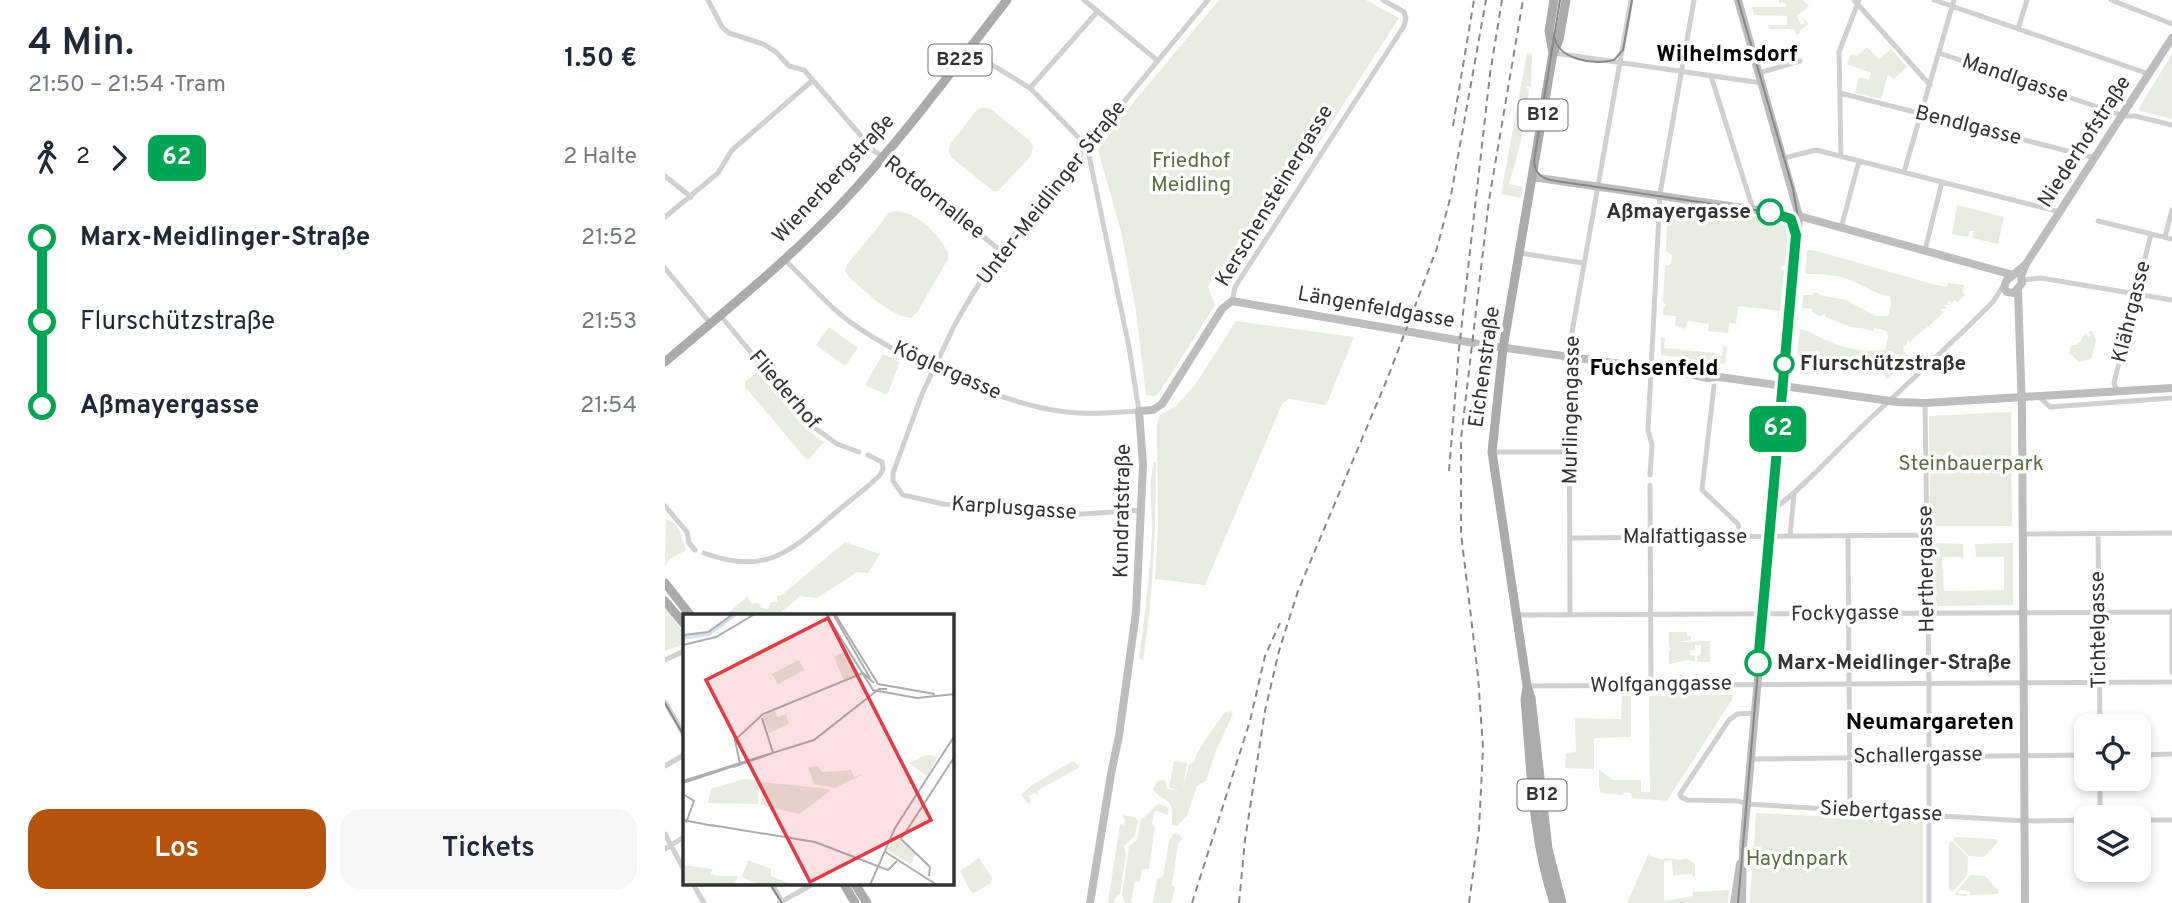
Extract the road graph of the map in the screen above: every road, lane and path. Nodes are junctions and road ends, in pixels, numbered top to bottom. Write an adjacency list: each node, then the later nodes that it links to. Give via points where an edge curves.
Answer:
1 (708, 0): 31 (street, Rotdornallee, via 729,33 763,44)
2 (1007, 0): 21 (main road, Wienerbergstraße / B225)
3 (1084, 0): 17 (street)
4 (1208, 0): 24 (street, Unter-Meidlinger Straße)
5 (1383, 0): 72 (street, Kerschensteinergasse, via 1402,10 1406,19 1401,31 1235,287)
6 (1554, 0): 22 (main road, Eichenstraße / B12, via 1549,32)
7 (1566, 0): 22 (main road, Eichenstraße / B12)
8 (1631, 0): 26 (street, Murlingengasse)
9 (1694, 0): 27 (street)
10 (1738, 0): 28 (street)
11 (1934, 0): 16 (street)
12 (1954, 0): 16 (street)
13 (2027, 0): 19 (street)
14 (2111, 0): 18 (street)
15 (1857, 1): 33 (street); 35 (street, via 1839,52)
16 (1952, 8): 19 (street); 23 (street)
17 (1098, 11): 24 (street); 34 (street)
18 (2172, 24)
19 (2018, 30): 29 (street)
20 (2172, 38): 29 (street, Niederhofstraße)
21 (968, 50): 34 (street); 40 (main road, Wienerbergstraße / B225)
22 (1553, 53): 26 (street); 47 (main road, Eichenstraße / B12)
23 (1939, 53): 33 (street); 37 (street, Mandlgasse)
24 (1158, 61): 39 (street, Unter-Meidlinger Straße)
25 (1800, 61): 28 (street)
26 (1620, 62): 27 (street); 49 (street, Murlingengasse)
27 (1681, 72): 30 (street); 50 (street)
28 (1759, 74): 32 (street)
29 (2150, 74): 37 (street, Niederhofstraße)
30 (1711, 76): 32 (street); 52 (street)
31 (813, 80): 40 (street, Rotdornallee, via 875,152); 51 (street, via 732,150 718,173)
32 (1762, 83): 42 (street)
33 (1930, 85): 36 (street)
34 (1031, 88): 39 (street)
35 (1840, 93): 36 (street, Bendlgasse); 41 (street)
36 (1921, 114): 43 (street, Bendlgasse); 45 (street)
37 (2124, 116): 38 (street, Mandlgasse); 43 (street, Niederhofstraße)
38 (2172, 125)
39 (1087, 146): 62 (street, Unter-Meidlinger Straße); 89 (street, Kundratstraße)
40 (884, 156): 62 (street, Rotdornallee); 64 (main road, Wienerbergstraße / B225)
41 (1841, 157): 42 (street, via 1811,150); 44 (street)
42 (1784, 158): 55 (street)
43 (2095, 158): 54 (street, Niederhofstraße)
44 (1859, 161): 45 (street); 58 (street)
45 (1904, 172): 48 (street)
46 (665, 176): 51 (street)
47 (1532, 177): 49 (street); 63 (main road, Eichenstraße / B12)
48 (1942, 182): 54 (street); 61 (street)
49 (1598, 185): 50 (street); 65 (street, Murlingengasse)
50 (1660, 194): 52 (street); 79 (street)
51 (691, 197): 56 (street)
52 (1753, 209): 55 (street)
53 (2172, 210): 60 (street)
54 (2060, 212): 68 (street, Niederhofstraße)
55 (1799, 216): 58 (street); 81 (street)
56 (665, 217)
57 (2098, 221): 59 (street)
58 (1841, 228): 61 (street)
59 (2151, 234): 60 (street); 70 (street, Klährgasse)
60 (2169, 238)
61 (1925, 250): 66 (street)
62 (1002, 251): 78 (street, Unter-Meidlinger Straße, via 955,324)
63 (1520, 253): 65 (street); 75 (main road, Eichenstraße / B12)
64 (784, 258): 73 (main road, Wienerbergstraße / B225); 78 (street, Köglergasse, via 854,324)
65 (1583, 263): 76 (street, Murlingengasse)
66 (1987, 267): 68 (street); 69 (street)
67 (665, 268): 74 (street)
68 (2018, 276): 69 (street); 69 (street, Niederhofstraße); 70 (street)
69 (2009, 289): 85 (street, via 2020,307); 87 (street)
70 (2137, 294): 71 (street); 83 (street, Klährgasse, via 2114,383)
71 (2172, 300)
72 (1232, 301): 75 (street, Längenfeldgasse); 89 (street, Kerschensteinergasse, via 1222,309 1162,404)
73 (720, 315): 74 (main road, Wienerbergstraße / B225); 90 (street, Fliederhof, via 811,425 837,444)
74 (710, 323): 77 (main road, Wienerbergstraße / B225)
75 (1503, 348): 76 (street, Längenfeldgasse); 91 (main road, Eichenstraße / B12)
76 (1569, 357): 79 (street, Längenfeldgasse); 92 (street, Murlingengasse)
77 (665, 362)
78 (934, 368): 89 (street, Köglergasse, via 990,392 1057,411); 95 (street, Unter-Meidlinger Straße)
79 (1651, 368): 80 (street, Längenfeldgasse); 94 (street)
80 (1714, 381): 81 (street, Längenfeldgasse); 105 (street, via 1702,489 1738,524)
81 (1784, 386): 87 (street, Längenfeldgasse); 100 (street)
82 (2172, 388): 83 (street, Längenfeldgasse)
83 (2117, 391): 84 (street, Längenfeldgasse)
84 (2037, 395): 85 (street, Längenfeldgasse); 86 (street, Längenfeldgasse, via 2050,407)
85 (2021, 396): 88 (street, Längenfeldgasse); 103 (street)
86 (2172, 398)
87 (1889, 402): 88 (street, Längenfeldgasse); 97 (street)
88 (1925, 403): 104 (street, Herthergasse)
89 (1139, 411): 99 (street, Kundratstraße)
90 (859, 452)
91 (1492, 452): 92 (street); 122 (main road, Eichenstraße / B12)
92 (1570, 452): 110 (street, Murlingengasse)
93 (868, 455): 112 (street, via 882,462 880,475 790,550 745,563)
94 (1650, 475)
95 (893, 481): 99 (street, Karplusgasse, via 908,497 984,510 1048,514)
96 (1650, 485): 109 (street)
97 (1794, 494): 100 (street); 107 (street)
98 (665, 506): 111 (street, via 687,532)
99 (1142, 510): 171 (street, Kundratstraße, via 1128,682)
100 (1773, 510): 106 (street)
101 (2098, 533): 102 (street); 103 (street); 117 (street, Tichtelgasse)
102 (2172, 533)
103 (2023, 534): 116 (street)
104 (1926, 535): 108 (street, Malfattigasse); 118 (street, Herthergasse)
105 (1741, 536): 106 (street, Malfattigasse); 109 (street, Malfattigasse)
106 (1770, 536): 107 (street, Malfattigasse); 124 (street)
107 (1790, 536): 108 (street, Malfattigasse)
108 (1848, 536): 121 (street)
109 (1650, 537): 110 (street, Malfattigasse); 123 (street)
110 (1570, 538): 120 (street, Murlingengasse)
111 (695, 550)
112 (704, 553)
113 (665, 583): 119 (main road)
114 (665, 601): 125 (main road)
115 (2172, 611): 117 (street, Fockygasse); 128 (street)
116 (2024, 612): 117 (street, Fockygasse); 118 (street, Fockygasse); 131 (street)
117 (2098, 612): 129 (street, Tichtelgasse)
118 (1929, 613): 121 (street, Fockygasse); 134 (street, Herthergasse)
119 (689, 614)
120 (1570, 614): 122 (street, Fockygasse); 123 (street, Fockygasse)
121 (1850, 614): 124 (street, Fockygasse); 133 (street)
122 (1518, 615): 136 (main road, Eichenstraße / B12)
123 (1651, 615): 124 (street, Fockygasse); 135 (street)
124 (1763, 615): 132 (street)
125 (683, 623)
126 (683, 652): 127 (street)
127 (665, 660)
128 (2172, 672)
129 (2099, 682): 130 (street, Wolfganggasse); 131 (street, Wolfganggasse); 139 (street, Tichtelgasse)
130 (2172, 682)
131 (2024, 683): 134 (street, Wolfganggasse); 142 (street)
132 (1757, 684): 133 (street, Wolfganggasse); 135 (street, Wolfganggasse); 138 (street)
133 (1849, 684): 134 (street, Wolfganggasse); 147 (street)
134 (1930, 684): 146 (street, Herthergasse)
135 (1651, 685): 136 (street, Wolfganggasse)
136 (1527, 686): 172 (main road, Eichenstraße / B12, via 1534,797); 173 (main road, Eichenstraße / B12, via 1548,849)
137 (665, 702): 140 (street)
138 (1755, 713): 148 (street); 150 (street, Siebertgasse, via 1737,713 1729,720 1680,794 1687,800)
139 (2099, 714)
140 (683, 733)
141 (2172, 754): 144 (street)
142 (2025, 755): 143 (street, Schallergasse); 146 (street, Schallergasse); 156 (street)
143 (2074, 755)
144 (2151, 755)
145 (683, 756): 149 (street)
146 (1929, 756): 147 (street, Schallergasse); 152 (street, Herthergasse)
147 (1850, 757): 148 (street, Schallergasse); 151 (street)
148 (1751, 759): 150 (street)
149 (665, 766)
150 (1747, 804): 151 (street, Siebertgasse); 160 (street)
151 (1850, 811): 152 (street, Siebertgasse)
152 (1929, 815): 156 (street, Siebertgasse); 176 (street, Herthergasse)
153 (2074, 820): 156 (street, Siebertgasse)
154 (2151, 820): 155 (street)
155 (2172, 820)
156 (2025, 821): 177 (street)
157 (665, 834): 159 (street)
158 (683, 838): 159 (street)
159 (668, 847): 161 (street)
160 (1743, 847): 174 (street); 175 (street)
161 (683, 869)
162 (693, 886): 168 (street)
163 (773, 886): 167 (street)
164 (809, 886): 167 (street)
165 (845, 886): 169 (main road)
166 (856, 886): 170 (main road)
167 (781, 902)
168 (704, 903)
169 (855, 903)
170 (867, 903)
171 (1091, 903)
172 (1554, 903)
173 (1562, 903)
174 (1734, 903)
175 (1742, 903)
176 (1929, 903)
177 (2025, 903)

